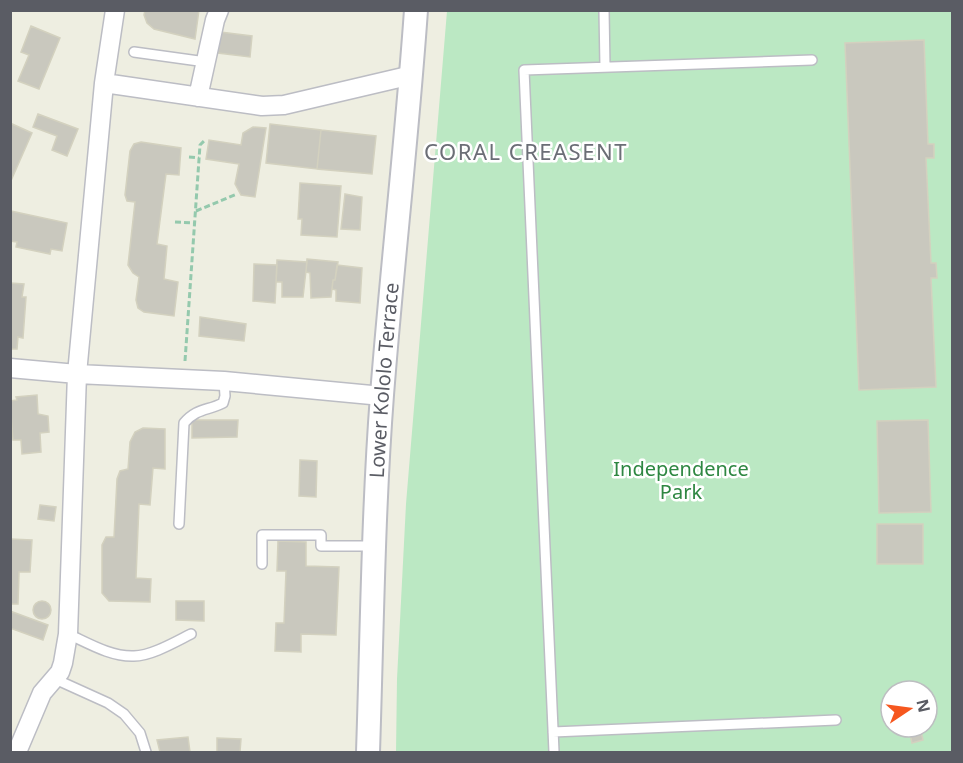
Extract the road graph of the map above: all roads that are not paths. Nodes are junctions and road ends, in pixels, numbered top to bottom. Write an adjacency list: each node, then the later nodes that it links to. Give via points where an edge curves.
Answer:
1 (115, 10): 10 (street)
2 (219, 10): 7 (street)
3 (416, 10): 9 (street, Lower Kololo Terrace)
4 (604, 10): 8 (lane)
5 (134, 52): 7 (lane)
6 (812, 60): 8 (lane)
7 (206, 62): 11 (street)
8 (605, 68): 23 (lane, via 524,70)
9 (412, 75): 11 (street, via 284,105 262,106); 15 (street, Lower Kololo Terrace)
10 (104, 83): 11 (street); 13 (street)
11 (198, 97)
12 (10, 368): 13 (street)
13 (77, 374): 14 (street); 19 (street)
14 (224, 381): 15 (street); 16 (lane, via 223,403 191,415 184,423)
15 (382, 396): 17 (street, Lower Kololo Terrace)
16 (179, 524)
17 (374, 546): 18 (lane, via 321,546 321,535 262,535); 26 (street, Lower Kololo Terrace)
18 (262, 564)
19 (68, 634): 20 (lane, via 120,655 136,656); 21 (street)
20 (190, 634)
21 (56, 679): 24 (street, via 42,693); 25 (lane, via 124,714 140,733)
22 (836, 720): 23 (lane)
23 (553, 732): 27 (lane)
24 (17, 753)
25 (146, 753)
26 (368, 753)
27 (554, 753)

